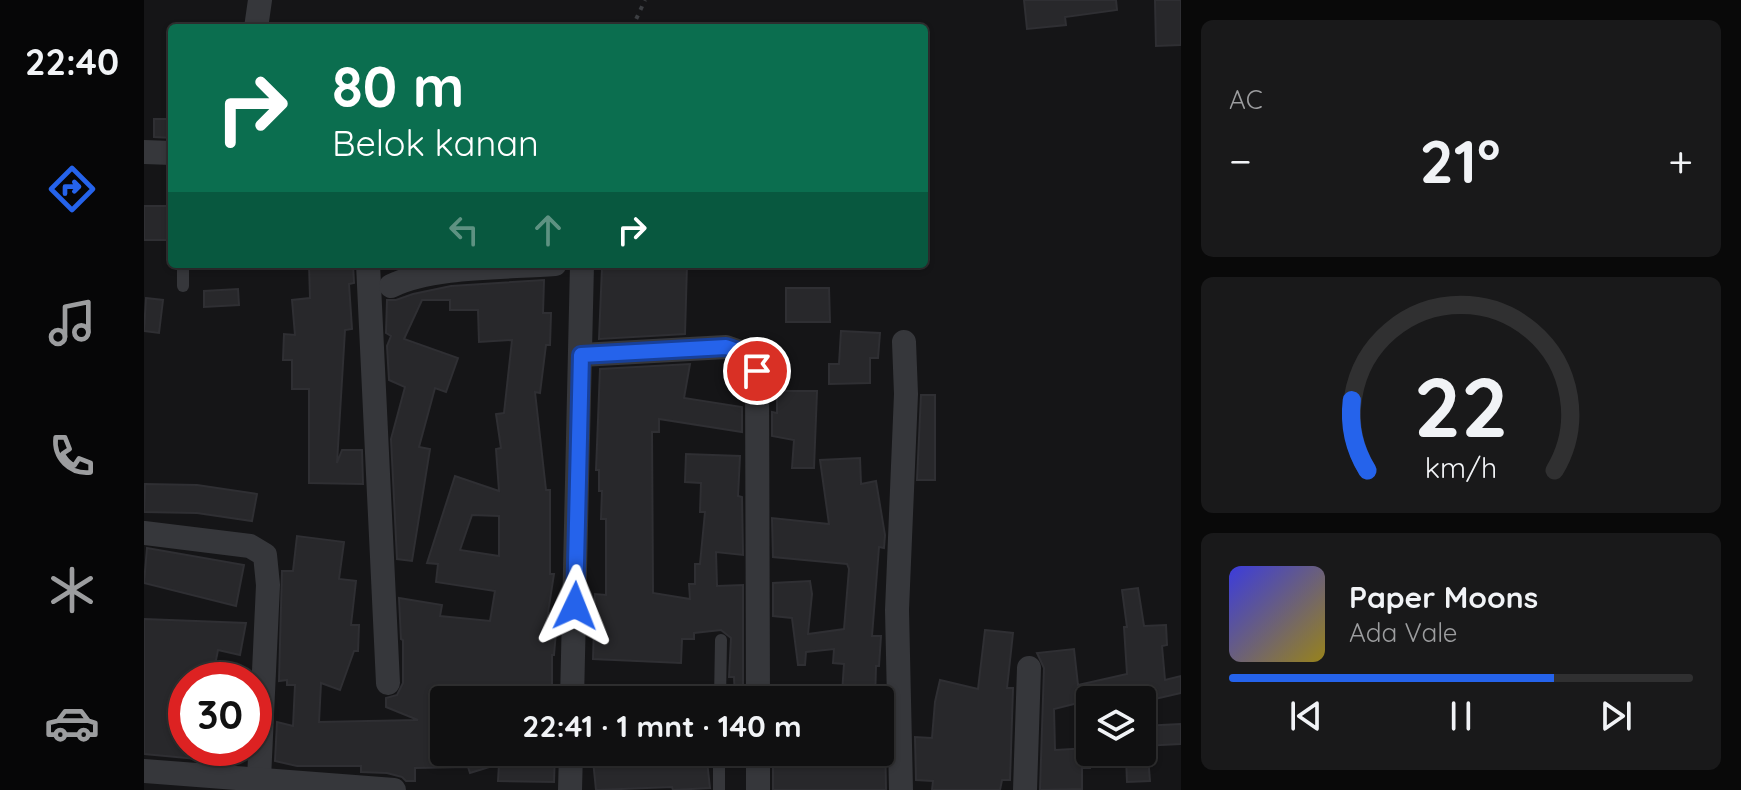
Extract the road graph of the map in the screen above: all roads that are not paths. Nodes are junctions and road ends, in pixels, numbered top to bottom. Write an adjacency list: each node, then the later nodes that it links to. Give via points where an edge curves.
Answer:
1 (260, 0): 2 (street)
2 (257, 24)
3 (144, 152): 4 (street)
4 (168, 153)
5 (183, 268): 9 (lane)
6 (368, 268): 16 (street)
7 (503, 268): 10 (street, via 408,277)
8 (582, 268): 12 (street)
9 (183, 286)
10 (391, 286)
11 (904, 342): 29 (street, via 897,610)
12 (581, 355): 17 (street); 19 (street, via 726,347 749,355 757,371)
13 (144, 533): 24 (street, via 250,546 265,555)
14 (721, 640): 18 (lane)
15 (1029, 668): 30 (street)
16 (388, 683)
17 (572, 686)
18 (720, 686)
19 (758, 686)
20 (571, 766): 26 (street)
21 (719, 766): 27 (lane)
22 (758, 766): 28 (street)
23 (144, 771): 24 (street)
24 (259, 779): 25 (street)
25 (394, 790)
26 (570, 790)
27 (719, 790)
28 (758, 790)
29 (901, 790)
30 (1025, 790)

